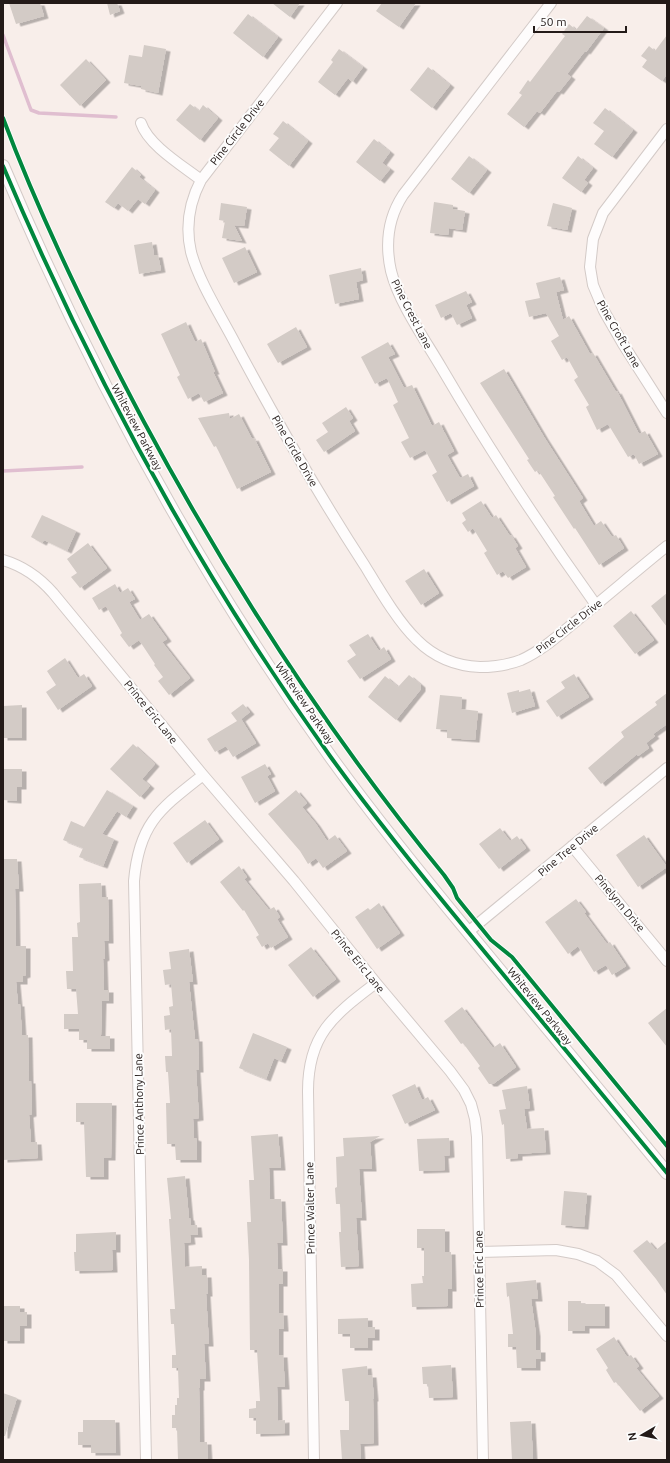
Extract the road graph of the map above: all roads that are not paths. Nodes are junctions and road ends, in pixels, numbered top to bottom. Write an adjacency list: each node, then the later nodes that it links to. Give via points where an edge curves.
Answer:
1 (337, 3): 6 (street, Pine Circle Drive)
2 (550, 3): 10 (street, Pine Crest Lane, via 407,189 393,214 388,245 390,264 397,287 432,352 513,485)
3 (141, 123): 6 (street, via 151,141)
4 (667, 129): 7 (street, Pine Croft Lane, via 603,213 593,239 590,267 593,285 604,311)
5 (3, 166): 14 (street, Whiteview Parkway, via 92,361 129,432 204,562 286,692 329,754 411,864)
6 (201, 180): 10 (street, Pine Circle Drive, via 191,204 188,223 191,251 198,272 297,456 358,555 412,635 429,650 451,661 473,666 498,666 514,663 533,654)
7 (667, 413)
8 (667, 546): 10 (street, Pine Circle Drive)
9 (3, 560): 12 (street, Prince Eric Lane, via 30,572 48,587)
10 (596, 605)
11 (667, 768): 13 (street, Pine Tree Drive)
12 (203, 774): 16 (street, Prince Eric Lane); 20 (street, Prince Anthony Lane, via 170,801 153,820 140,847 134,881)
13 (572, 846): 14 (street, Pine Tree Drive); 15 (street, Pinelynn Drive)
14 (468, 932): 17 (street, Whiteview Parkway)
15 (667, 961)
16 (376, 983): 18 (street, Prince Eric Lane, via 450,1071 471,1104 477,1137); 21 (street, Prince Walter Lane, via 347,1005 329,1023 317,1042 310,1061 308,1099)
17 (667, 1173)
18 (479, 1252): 19 (street, via 556,1250 597,1261 616,1274); 22 (street, Prince Eric Lane)
19 (667, 1336)
20 (146, 1460)
21 (314, 1460)
22 (483, 1460)

